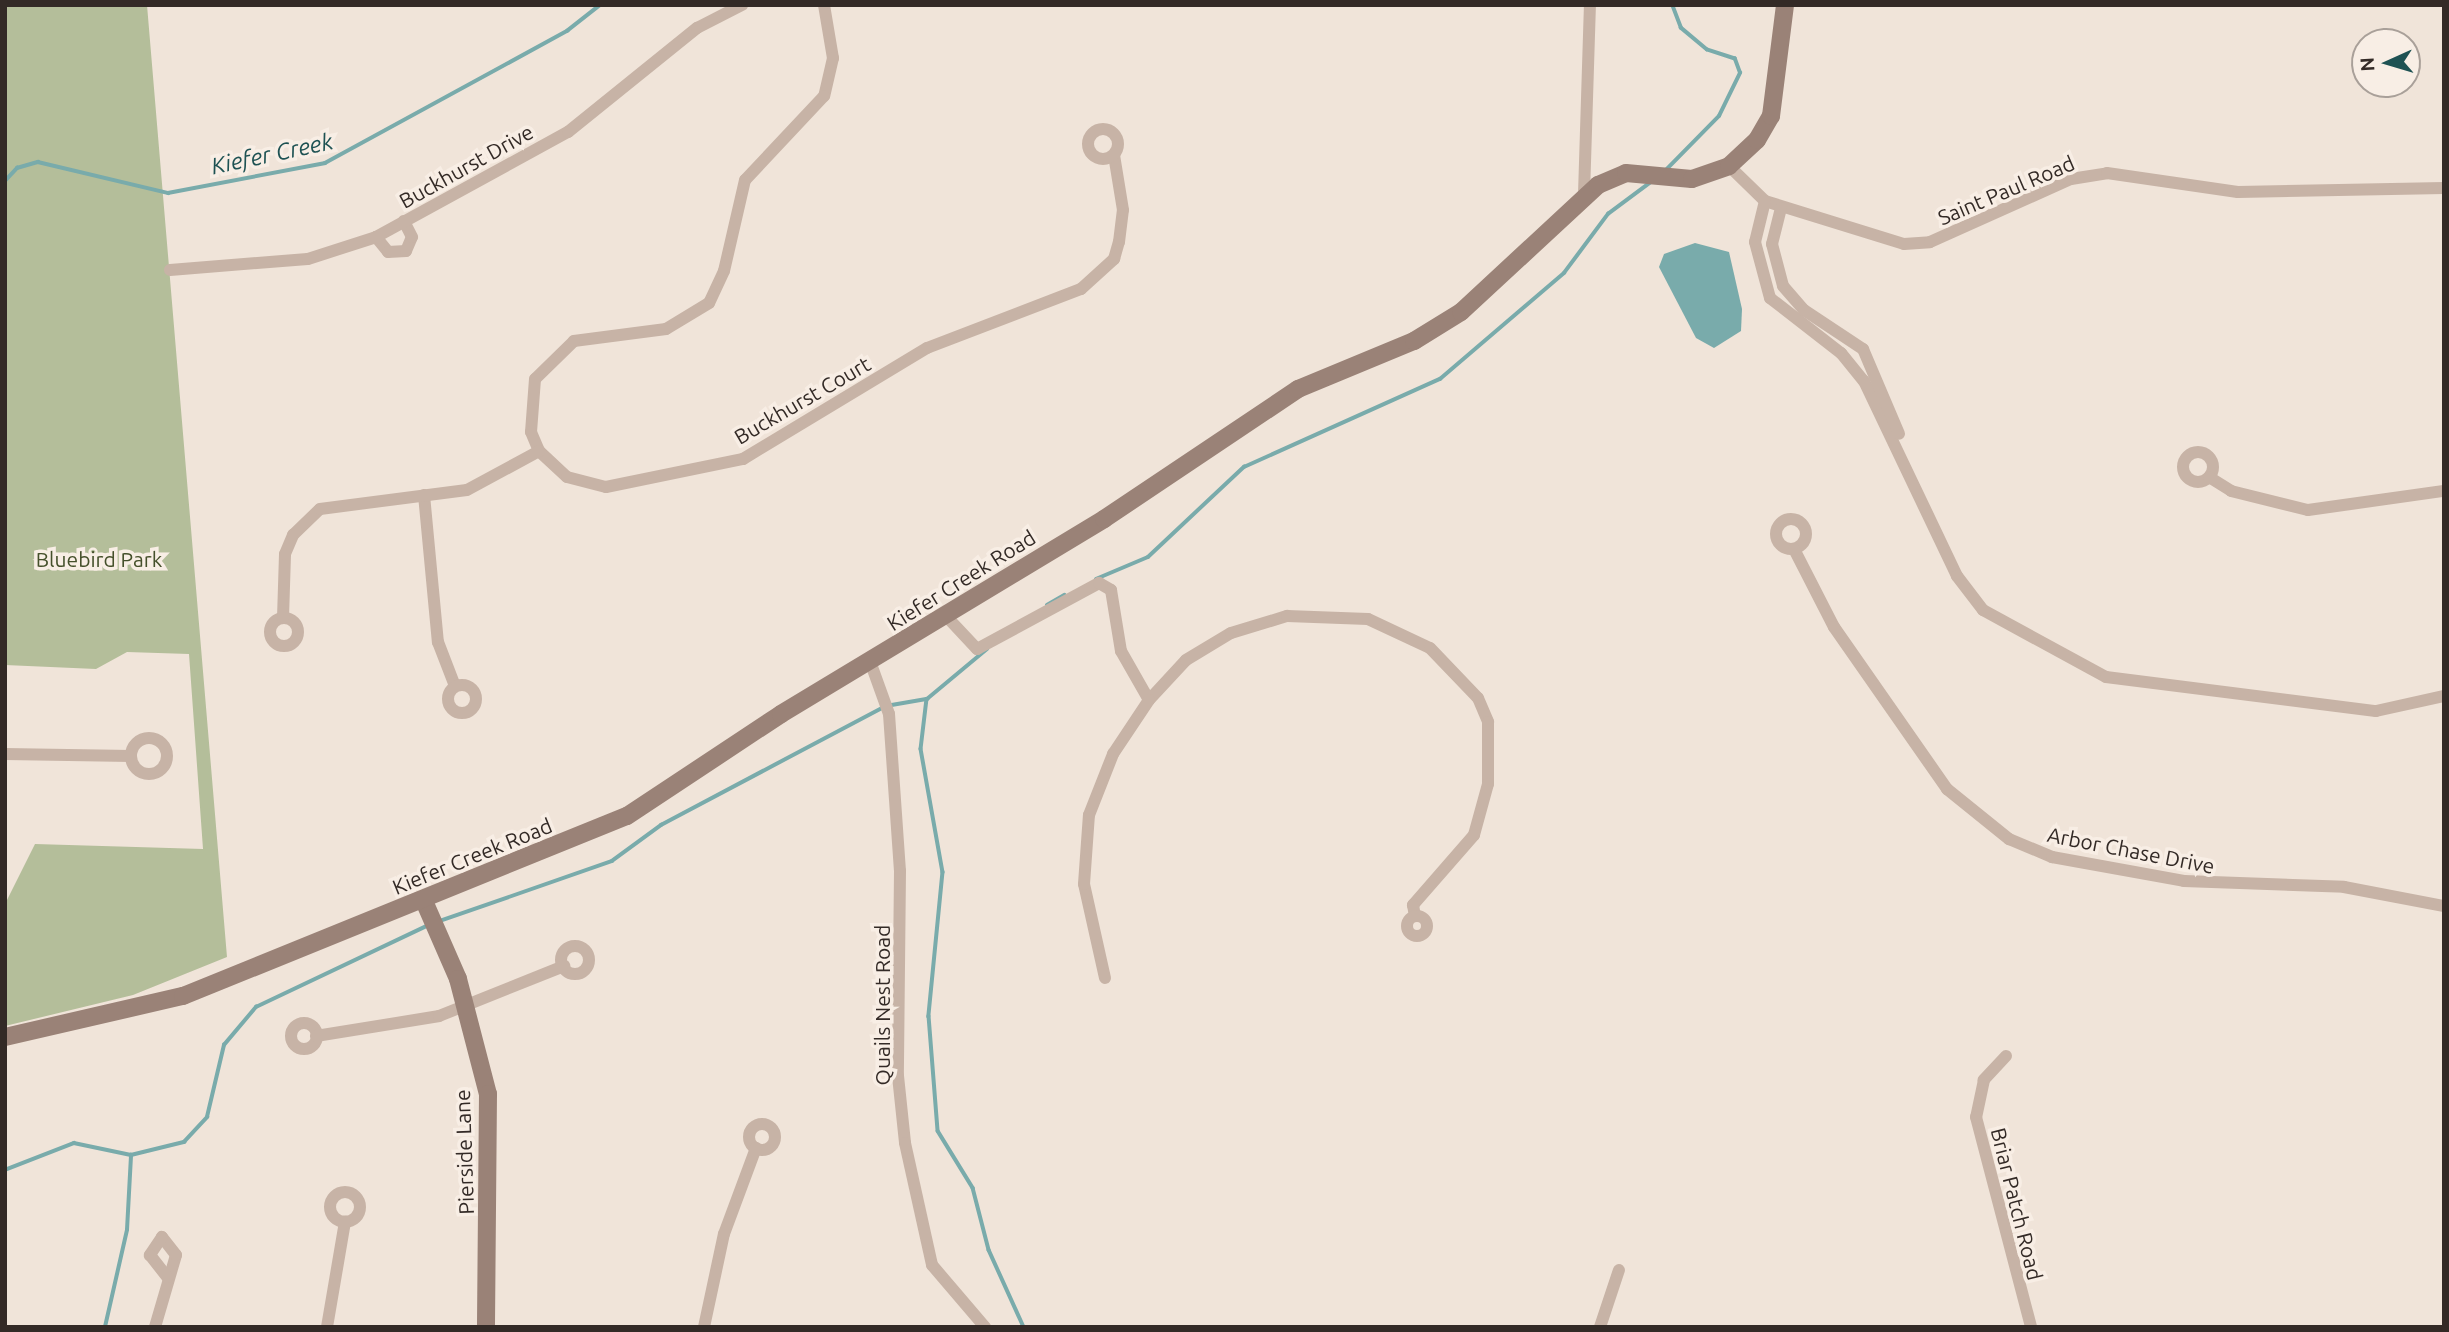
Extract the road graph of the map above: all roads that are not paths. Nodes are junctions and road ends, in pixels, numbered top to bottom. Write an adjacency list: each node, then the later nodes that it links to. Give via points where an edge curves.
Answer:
1 (742, 5): 11 (street, Buckhurst Drive, via 697,28 575,128)
2 (824, 5): 16 (street, via 834,58 824,96 745,180 724,271 709,303 674,327 586,337 551,357 529,405)
3 (1590, 5): 8 (street)
4 (1785, 5): 6 (street, Kiefer Creek Road, via 1771,116 1757,140)
5 (1114, 155): 16 (street, Buckhurst Court, via 1123,210 1119,243 1114,258 1081,289 928,348 743,459 606,487 567,477)
6 (1729, 166): 8 (street, Kiefer Creek Road, via 1692,179 1626,173); 9 (street, Saint Paul Road)
7 (2444, 188): 10 (street, Saint Paul Road, via 2238,192 2107,173 2071,179 1930,242 1904,244)
8 (1584, 194): 22 (street, Kiefer Creek Road, via 1516,267 1461,312 1414,341 1298,389)
9 (1765, 201): 10 (street, Saint Paul Road); 13 (street)
10 (1781, 208): 14 (street)
11 (404, 221): 12 (street, Buckhurst Drive); 12 (street, via 412,237 406,251 388,252)
12 (376, 237): 15 (street, Buckhurst Drive, via 308,259)
13 (1755, 242): 14 (street); 17 (street, via 1770,298 1855,368)
14 (1772, 244): 17 (street, via 1776,272 1792,300 1856,342 1872,362)
15 (170, 270)
16 (539, 451): 20 (street, via 467,490)
17 (1909, 465): 26 (street, via 1973,600 2006,626 2092,673 2376,711)
18 (2209, 477): 19 (street, via 2231,491 2308,510)
19 (2444, 491)
20 (424, 495): 23 (street, via 350,500 305,521 285,554); 25 (street, via 438,642)
21 (1794, 549): 31 (street, Arbor Chase Drive, via 1834,627 1947,789 2009,839 2052,857 2184,881 2344,887)
22 (947, 617): 24 (street, Kiefer Creek Road); 27 (street, via 977,649 1099,583 1111,590 1122,651)
23 (283, 618)
24 (871, 664): 30 (street, Kiefer Creek Road, via 781,714 627,816); 47 (street, Quails Nest Road, via 891,740 905,1143 932,1265)
25 (456, 686)
26 (2444, 696)
27 (1149, 699): 32 (street, via 1186,660 1231,633 1287,615 1368,619 1430,648 1478,698 1488,722 1488,776 1474,835 1413,905); 34 (street, via 1113,754 1089,815 1085,896)
28 (5, 754): 29 (street)
29 (131, 756)
30 (424, 901): 35 (street, Pierside Lane); 37 (street, Kiefer Creek Road, via 183,996)
31 (2444, 906)
32 (1415, 916)
33 (564, 966): 35 (street)
34 (1105, 978)
35 (466, 1006): 36 (street, via 364,1033); 45 (street, Pierside Lane, via 488,1094)
36 (316, 1036)
37 (5, 1037)
38 (2006, 1056): 49 (street, Briar Patch Road, via 1984,1080 1976,1117)
39 (756, 1148): 46 (street, via 724,1234)
40 (345, 1222): 44 (street)
41 (1619, 1270): 48 (street)
42 (167, 1277): 43 (street)
43 (156, 1327)
44 (327, 1327)
45 (486, 1327)
46 (704, 1327)
47 (985, 1327)
48 (1600, 1327)
49 (2031, 1327)

